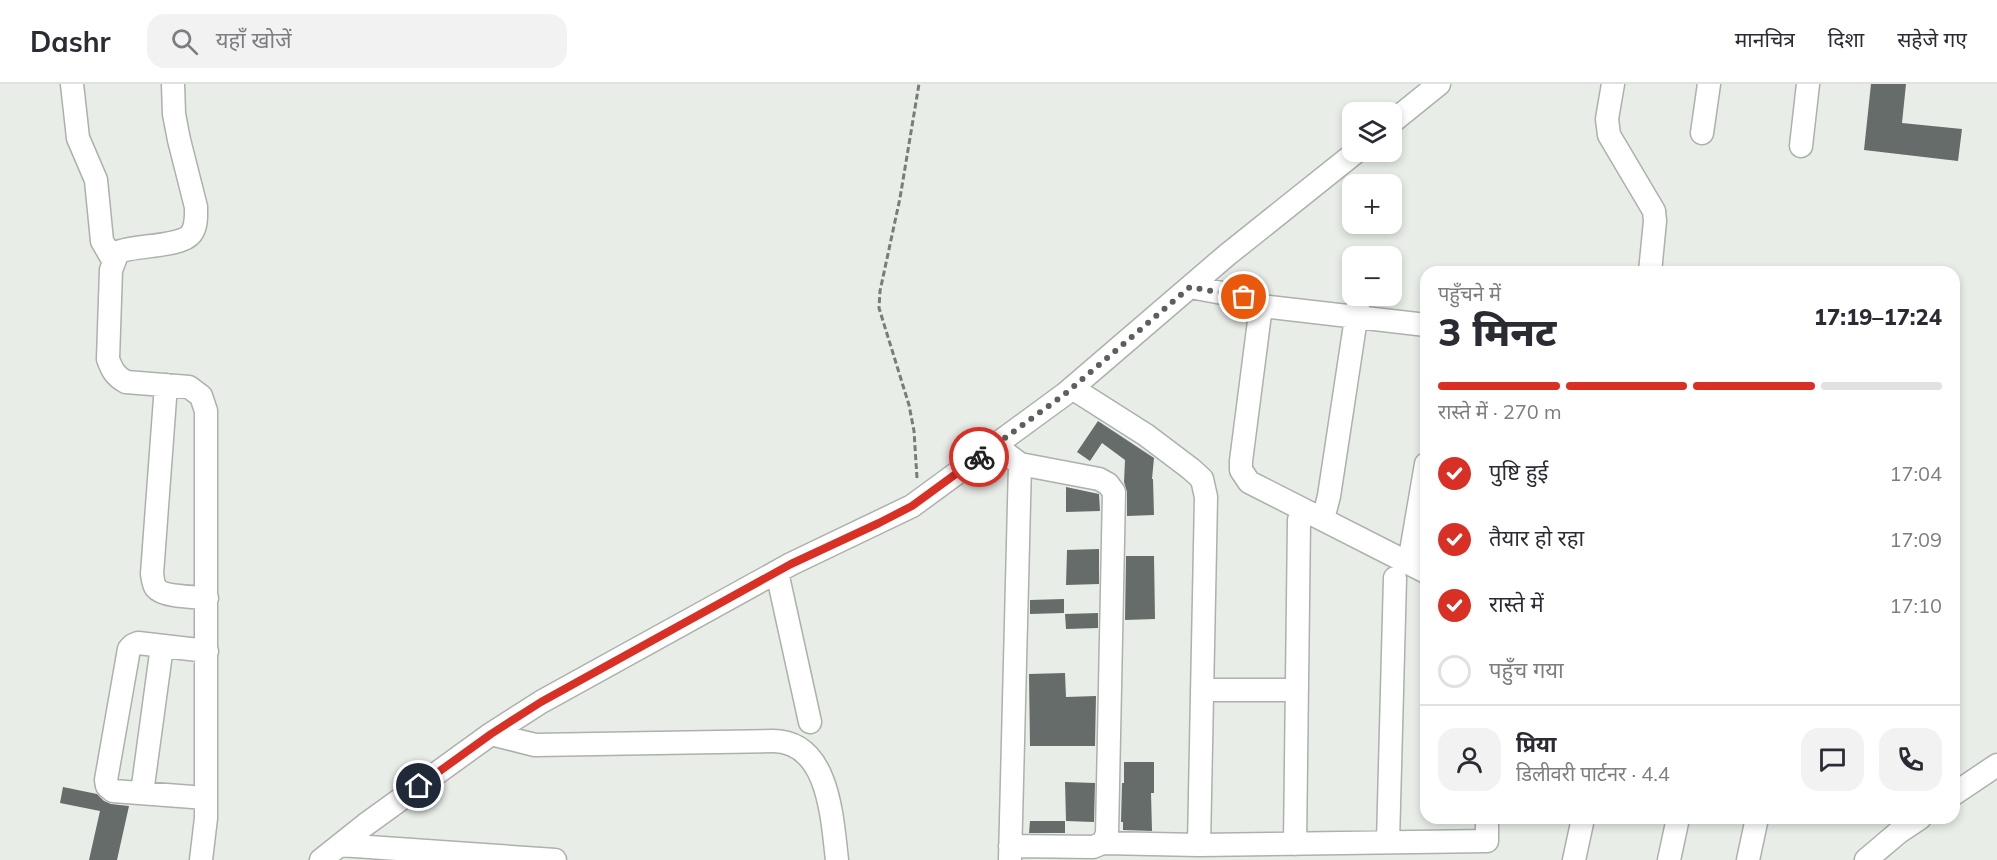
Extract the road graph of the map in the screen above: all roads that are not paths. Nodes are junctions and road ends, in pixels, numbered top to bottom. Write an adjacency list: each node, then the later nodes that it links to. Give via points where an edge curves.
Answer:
1 (72, 84): 11 (street, via 78,138 96,180 102,241)
2 (173, 84): 11 (street, via 174,114 196,207 193,232 180,241 129,248 118,252)
3 (1439, 84): 7 (street)
4 (1613, 84): 12 (street, via 1607,119 1609,135 1654,212)
5 (1709, 84): 8 (street)
6 (1808, 84): 9 (street)
7 (1402, 114)
8 (1702, 133)
9 (1801, 146)
10 (1344, 162): 13 (street)
11 (113, 260): 18 (street, via 108,359 112,370 126,382)
12 (1651, 266)
13 (1190, 287): 14 (street); 19 (street)
14 (1252, 302): 15 (street, via 1263,294); 23 (street, via 1241,470 1250,482)
15 (1357, 311): 16 (street); 17 (street); 23 (street)
16 (1420, 314)
17 (1420, 324)
18 (166, 385): 27 (street, via 189,387 201,396 206,411); 27 (street, via 154,586 166,593)
19 (1072, 388): 20 (street); 30 (street, via 1146,435 1202,479 1206,497)
20 (995, 445): 21 (street); 26 (street, via 918,501)
21 (1020, 464): 44 (street, via 1099,479 1114,492 1107,834); 48 (street)
22 (1420, 504): 25 (street)
23 (1323, 519): 25 (street)
24 (1299, 520): 31 (street)
25 (1410, 571): 43 (street)
26 (777, 572): 32 (street); 33 (street, via 582,679)
27 (207, 598): 29 (street)
28 (162, 646): 29 (street); 36 (street); 36 (street, via 138,643 129,649 106,773 107,786 113,791)
29 (207, 651): 37 (street)
30 (1202, 690): 31 (street); 47 (street)
31 (1297, 690): 45 (street)
32 (810, 722)
33 (491, 734): 46 (street); 54 (street, via 535,745 773,741 795,744 819,767 831,812)
34 (1997, 765): 35 (street)
35 (1960, 790)
36 (142, 793): 37 (street)
37 (206, 798): 51 (street)
38 (1487, 824): 43 (street, via 1487,841)
39 (1582, 824): 55 (street)
40 (1677, 824): 56 (street)
41 (1756, 824): 57 (street)
42 (1911, 824): 58 (street)
43 (1388, 842): 45 (street)
44 (1103, 843): 47 (street); 48 (street)
45 (1295, 844): 47 (street)
46 (340, 845): 49 (street); 52 (street)
47 (1199, 845)
48 (1010, 853)
49 (407, 855): 50 (street)
50 (501, 858): 53 (street)
51 (201, 860)
52 (321, 860)
53 (555, 860)
54 (837, 860)
55 (1574, 860)
56 (1670, 860)
57 (1748, 860)
58 (1866, 860)

